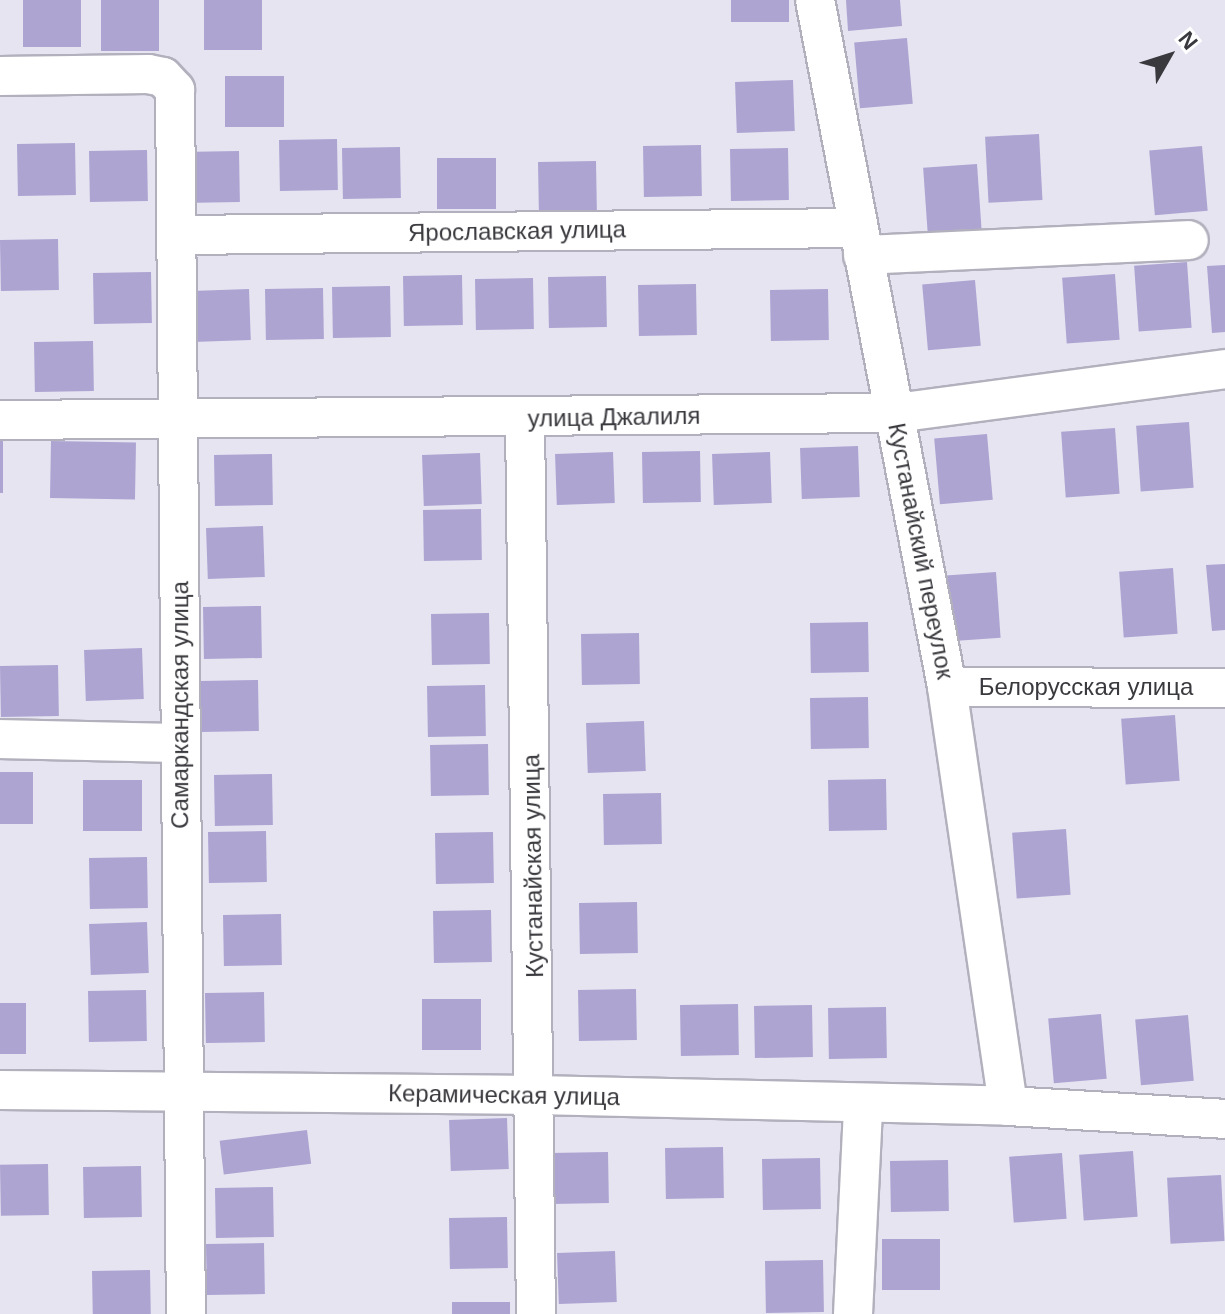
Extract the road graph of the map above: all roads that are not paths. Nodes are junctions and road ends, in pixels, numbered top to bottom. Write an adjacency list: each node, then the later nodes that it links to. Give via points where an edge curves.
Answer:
1 (815, 0): 5 (street, Кустанайский переулок)
2 (0, 76): 3 (street, Самаркандская улица, via 157,75 173,84)
3 (178, 235): 5 (street, Ярославская улица); 10 (street, Самаркандская улица)
4 (1189, 240): 5 (street, Ярославская улица)
5 (859, 241): 7 (street, Кустанайский переулок)
6 (1225, 369): 7 (street, улица Джалиля)
7 (896, 413): 8 (street, улица Джалиля); 11 (street, Кустанайский переулок)
8 (525, 418): 10 (street, улица Джалиля); 17 (street, Кустанайская улица)
9 (0, 420): 10 (street, улица Джалиля)
10 (179, 421): 14 (street, Самаркандская улица)
11 (947, 687): 12 (street, Белорусская улица); 19 (street, Кустанайский переулок)
12 (1225, 688)
13 (0, 739): 14 (street)
14 (179, 743): 15 (street, Самаркандская улица)
15 (186, 1087): 16 (street, Керамическая улица); 17 (street, Керамическая улица); 21 (street, Самаркандская улица)
16 (0, 1090)
17 (536, 1095): 18 (street, Керамическая улица); 22 (street, Кустанайская улица)
18 (863, 1106): 19 (street, Керамическая улица); 23 (street)
19 (1008, 1106): 20 (street, Керамическая улица)
20 (1225, 1119)
21 (186, 1314)
22 (536, 1314)
23 (853, 1314)

